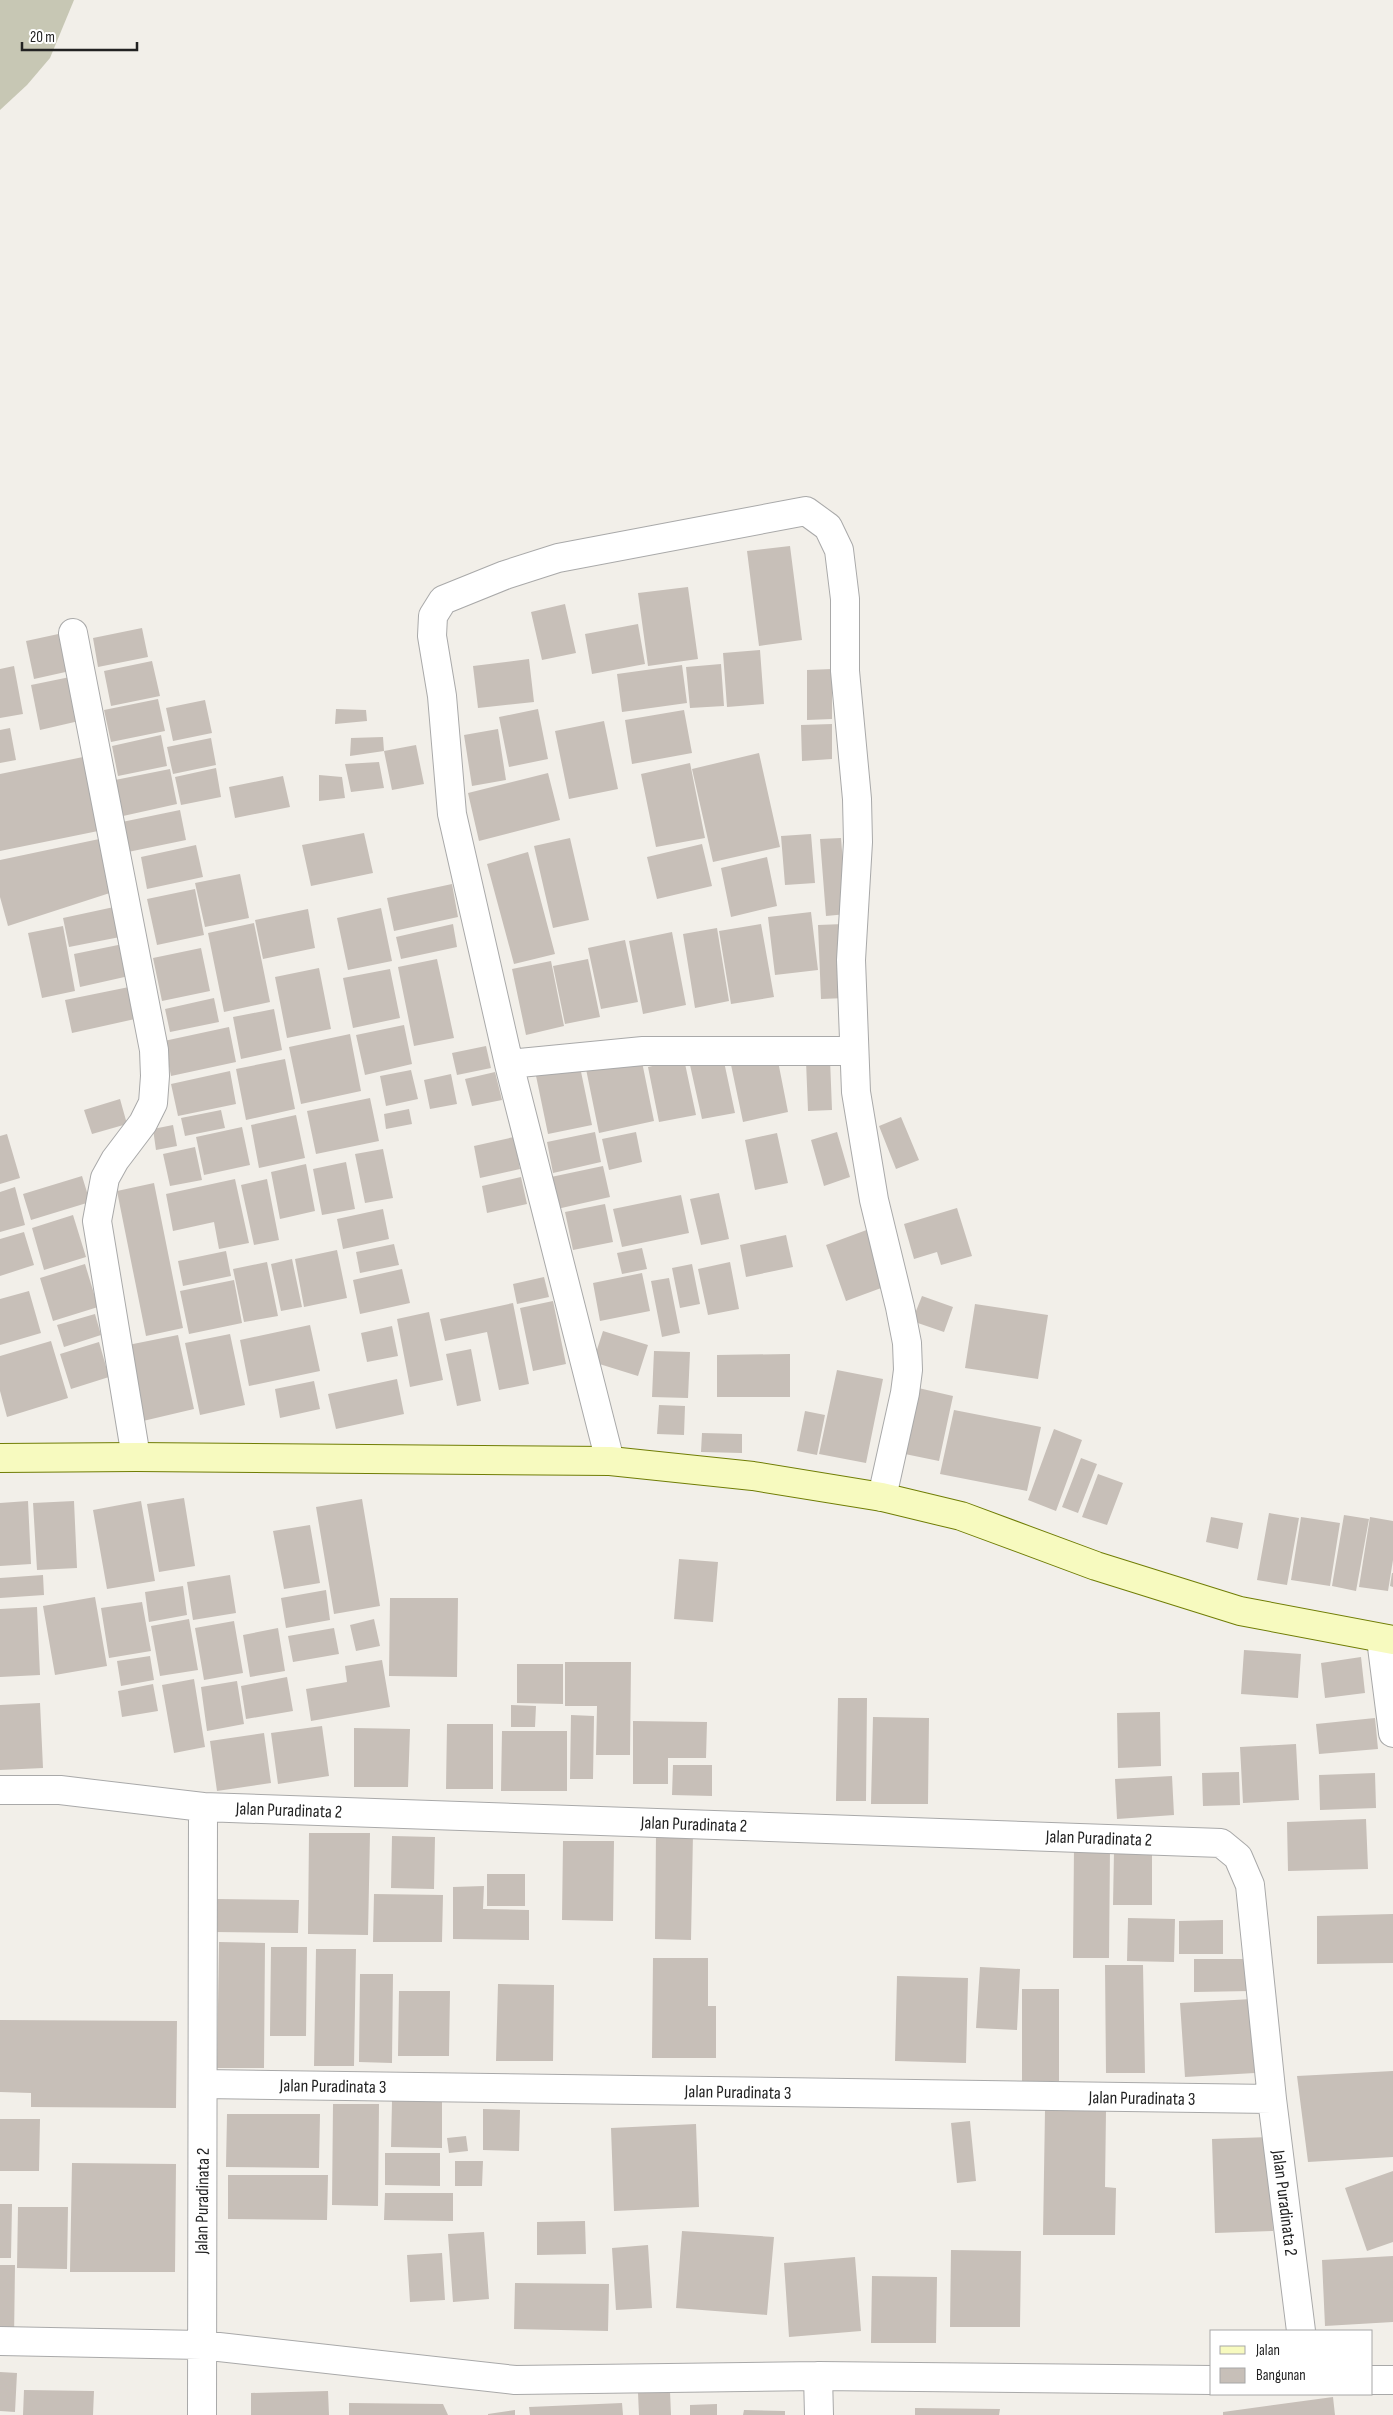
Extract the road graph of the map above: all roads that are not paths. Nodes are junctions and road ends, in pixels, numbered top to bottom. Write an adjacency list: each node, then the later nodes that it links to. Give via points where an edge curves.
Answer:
1 (73, 633): 4 (street, via 154,1050 152,1103 105,1178 97,1221)
2 (853, 1050): 3 (street, via 643,1051); 3 (street, via 851,960 858,842 845,671 844,599 839,550 828,527 806,511 558,558 443,600 433,616 432,636 442,696 452,814); 7 (street, via 868,1169 907,1343 905,1393)
3 (509, 1064): 6 (street)
4 (136, 1457): 5 (main road); 6 (main road)
5 (0, 1458)
6 (610, 1461): 7 (main road, via 753,1476)
7 (882, 1498): 8 (main road, via 961,1516 1096,1566 1240,1611)
8 (1387, 1639): 9 (street)
9 (1393, 1733)
10 (0, 1790): 11 (street, via 60,1790)
11 (203, 1807): 12 (street, Jalan Puradinata 2); 13 (street, Jalan Puradinata 2, via 1221,1843 1238,1857 1250,1885)
12 (203, 2084): 13 (street, Jalan Puradinata 3); 16 (street, Jalan Puradinata 2)
13 (1272, 2100): 14 (street, Jalan Puradinata 2)
14 (1301, 2330)
15 (0, 2341): 16 (street)
16 (201, 2346): 17 (street, via 515,2380); 21 (street, Jalan Puradinata 2)
17 (818, 2376): 18 (street); 22 (street)
18 (1210, 2380)
19 (1373, 2380): 20 (street)
20 (1393, 2380)
21 (202, 2415)
22 (819, 2415)

